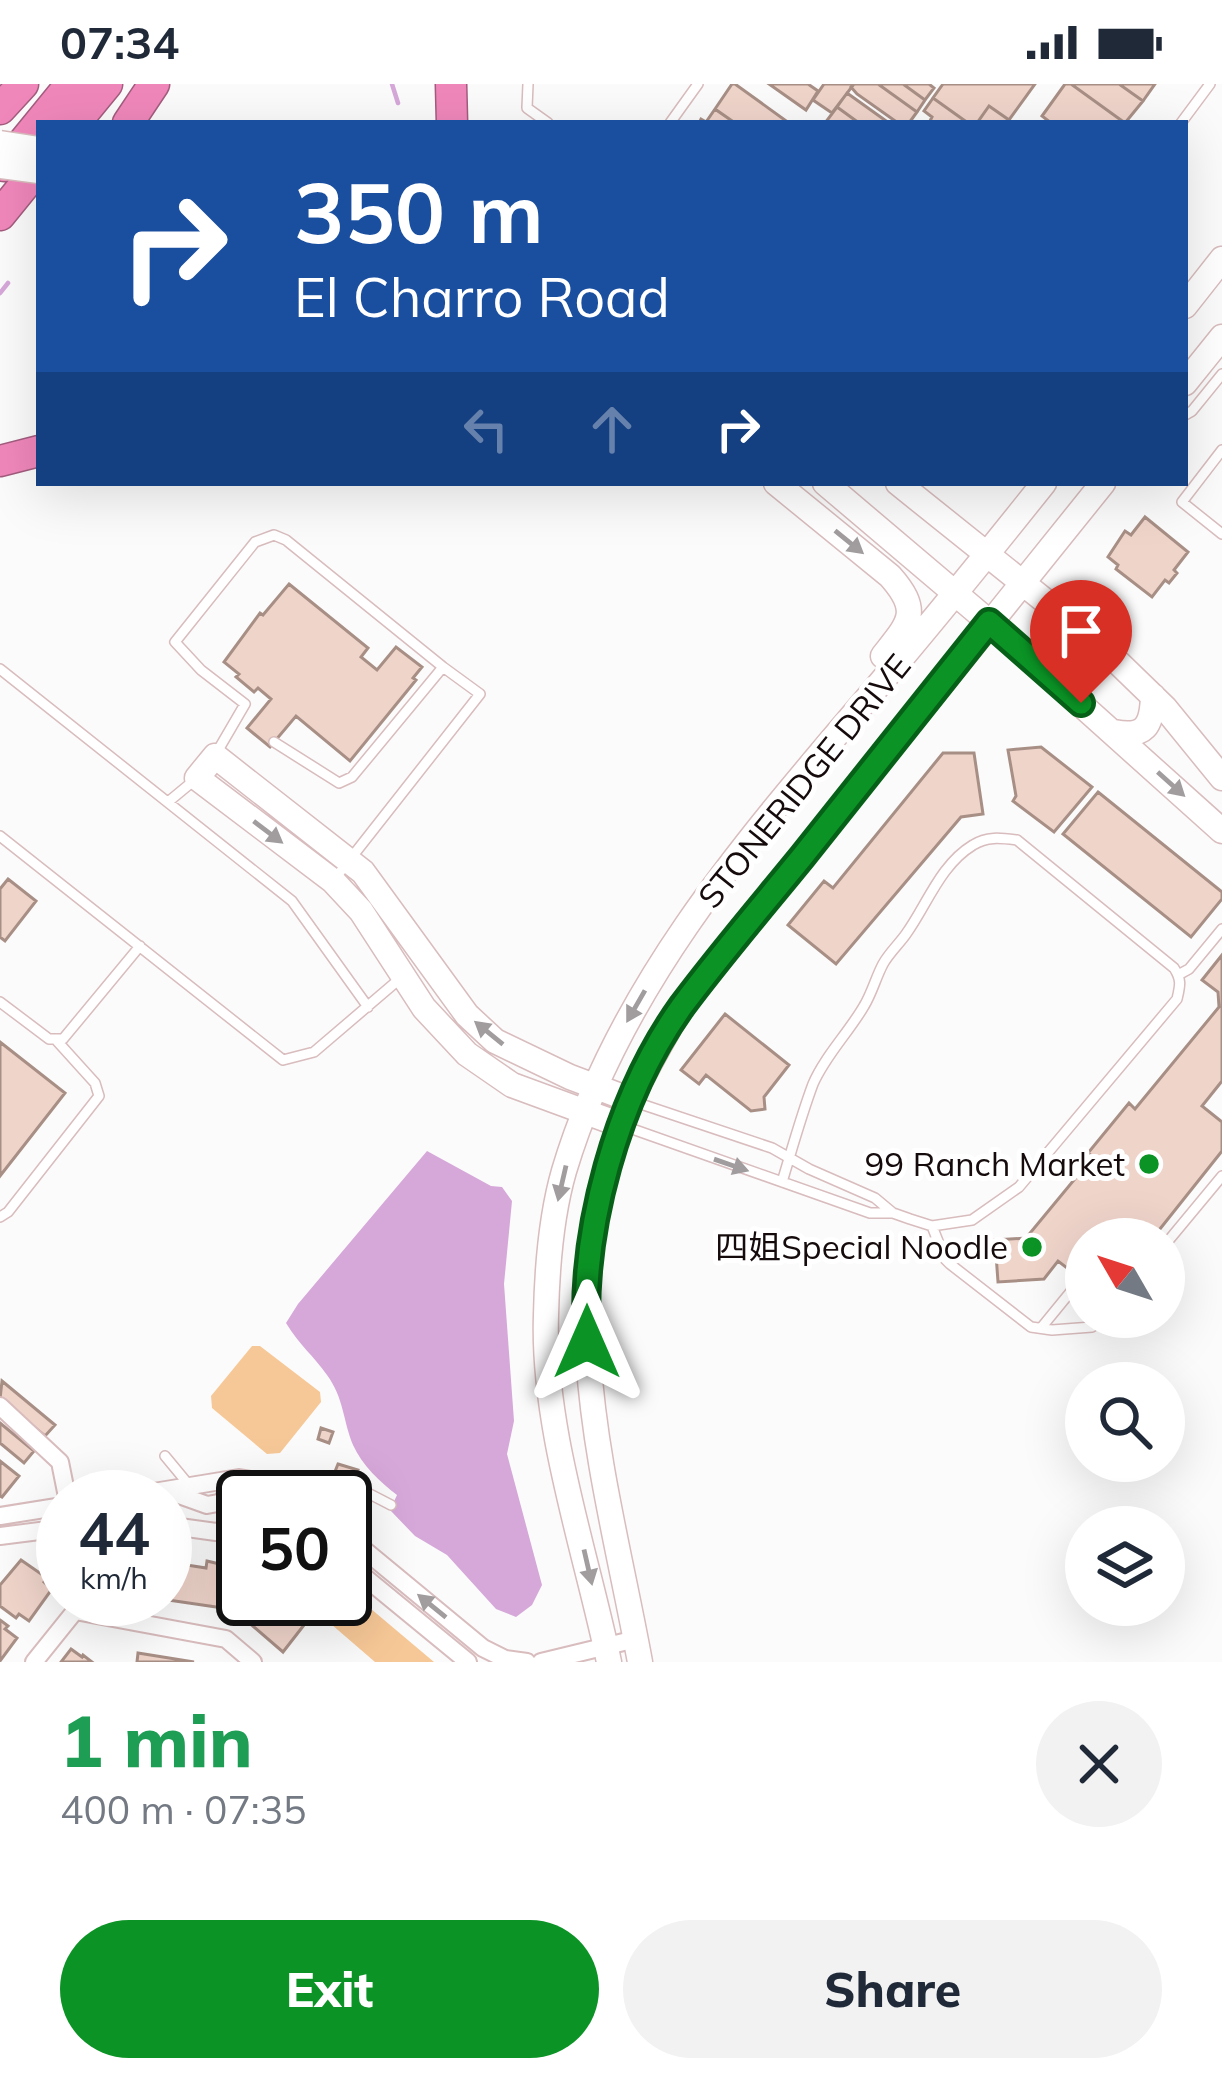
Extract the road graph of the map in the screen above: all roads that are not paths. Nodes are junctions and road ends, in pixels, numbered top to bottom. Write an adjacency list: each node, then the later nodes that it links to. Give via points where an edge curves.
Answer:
1 (22, 84): 9 (highway)
2 (83, 84): 10 (highway, via 66,90)
3 (107, 84): 11 (highway)
4 (154, 84): 12 (highway)
5 (451, 84): 13 (highway)
6 (528, 84): 14 (lane, via 527,108)
7 (698, 84): 15 (lane)
8 (1210, 84): 16 (lane)
9 (0, 110)
10 (41, 120)
11 (78, 120)
12 (130, 120)
13 (452, 120)
14 (544, 120)
15 (672, 120)
16 (1183, 120)
17 (36, 125): 20 (highway)
18 (0, 143): 19 (main road, bridge)
19 (36, 149)
20 (0, 168): 21 (main road, bridge)
21 (36, 169)
22 (36, 173): 23 (highway)
23 (0, 215)
24 (1222, 259): 25 (main road)
25 (1188, 302)
26 (1222, 338): 28 (main road)
27 (1222, 374): 29 (lane)
28 (1188, 378)
29 (1188, 412)
30 (1222, 450): 38 (lane, via 1182,502)
31 (36, 452): 32 (highway)
32 (0, 461)
33 (780, 486): 49 (main road, one-way to 49, via 890,576 910,610)
34 (829, 486): 41 (main road)
35 (902, 486): 39 (main road)
36 (1042, 486): 39 (main road, STONERIDGE DRIVE)
37 (1101, 486): 40 (main road, STONERIDGE DRIVE)
38 (1222, 534)
39 (987, 554): 40 (main road); 41 (main road, STONERIDGE DRIVE)
40 (1021, 583): 42 (main road, STONERIDGE DRIVE); 45 (main road)
41 (956, 594): 42 (main road); 49 (main road, STONERIDGE DRIVE)
42 (989, 622): 48 (main road); 67 (main road, STONERIDGE DRIVE, via 680,1009)
43 (443, 667): 46 (lane, via 274,535 255,542 175,643 245,704); 50 (lane, via 339,783); 57 (lane, via 480,694)
44 (0, 669): 54 (lane)
45 (1153, 696): 48 (main road, via 1153,718 1142,730); 53 (main road)
46 (239, 714): 47 (lane); 51 (lane)
47 (250, 724)
48 (1114, 732): 55 (main road, one-way to 55)
49 (835, 735): 66 (main road, STONERIDGE DRIVE, one-way to 66, via 735,857 640,998)
50 (274, 742)
51 (215, 756): 52 (main road); 57 (main road)
52 (197, 778): 54 (lane); 57 (main road, one-way to 57)
53 (1222, 778)
54 (168, 802): 64 (lane, via 292,901)
55 (1222, 831)
56 (0, 836): 59 (lane)
57 (340, 871): 60 (main road, via 373,883); 61 (main road)
58 (1222, 928): 62 (lane)
59 (140, 946): 64 (lane, via 283,1060 314,1052); 65 (lane)
60 (429, 962): 61 (lane); 66 (main road, one-way to 60, via 495,1040)
61 (404, 975): 64 (lane); 68 (main road, via 467,1054 512,1085)
62 (1178, 975): 70 (lane, via 1017,840 977,842 933,888 882,965 867,1003 820,1071); 76 (lane, via 1177,999 1019,1187 972,1220)
63 (0, 1001): 65 (lane)
64 (368, 1007)
65 (58, 1041): 74 (lane, via 99,1096)
66 (595, 1087): 67 (main road); 68 (main road, STONERIDGE DRIVE)
67 (632, 1100): 69 (main road, STONERIDGE DRIVE); 70 (lane)
68 (586, 1113): 69 (main road); 98 (main road, STONERIDGE DRIVE, one-way to 98, via 563,1173 545,1318 551,1408)
69 (621, 1126): 72 (lane, one-way to 72); 97 (main road, STONERIDGE DRIVE, via 598,1205 585,1306 598,1455)
70 (789, 1158): 72 (lane); 73 (lane)
71 (1222, 1176): 75 (lane)
72 (782, 1182): 73 (lane, via 870,1213)
73 (893, 1213): 76 (lane)
74 (0, 1217)
75 (1185, 1221)
76 (932, 1226): 78 (lane, via 950,1264)
77 (1065, 1299): 78 (lane)
78 (1041, 1328): 79 (lane)
79 (1065, 1329)
80 (0, 1406): 82 (street)
81 (165, 1456): 83 (lane)
82 (62, 1470)
83 (175, 1470)
84 (372, 1495): 86 (lane)
85 (192, 1504): 89 (lane)
86 (391, 1505)
87 (36, 1511): 88 (street)
88 (0, 1516)
89 (194, 1529): 91 (street)
90 (36, 1531): 92 (street)
91 (216, 1532)
92 (0, 1536)
93 (372, 1556): 102 (street, one-way to 93, via 483,1648)
94 (372, 1583): 101 (street)
95 (60, 1626): 99 (street)
96 (168, 1626): 100 (street, via 226,1639)
97 (638, 1651): 98 (street)
98 (607, 1654): 103 (street)
99 (34, 1662)
100 (253, 1662)
101 (469, 1662)
102 (527, 1662)
103 (541, 1662)

